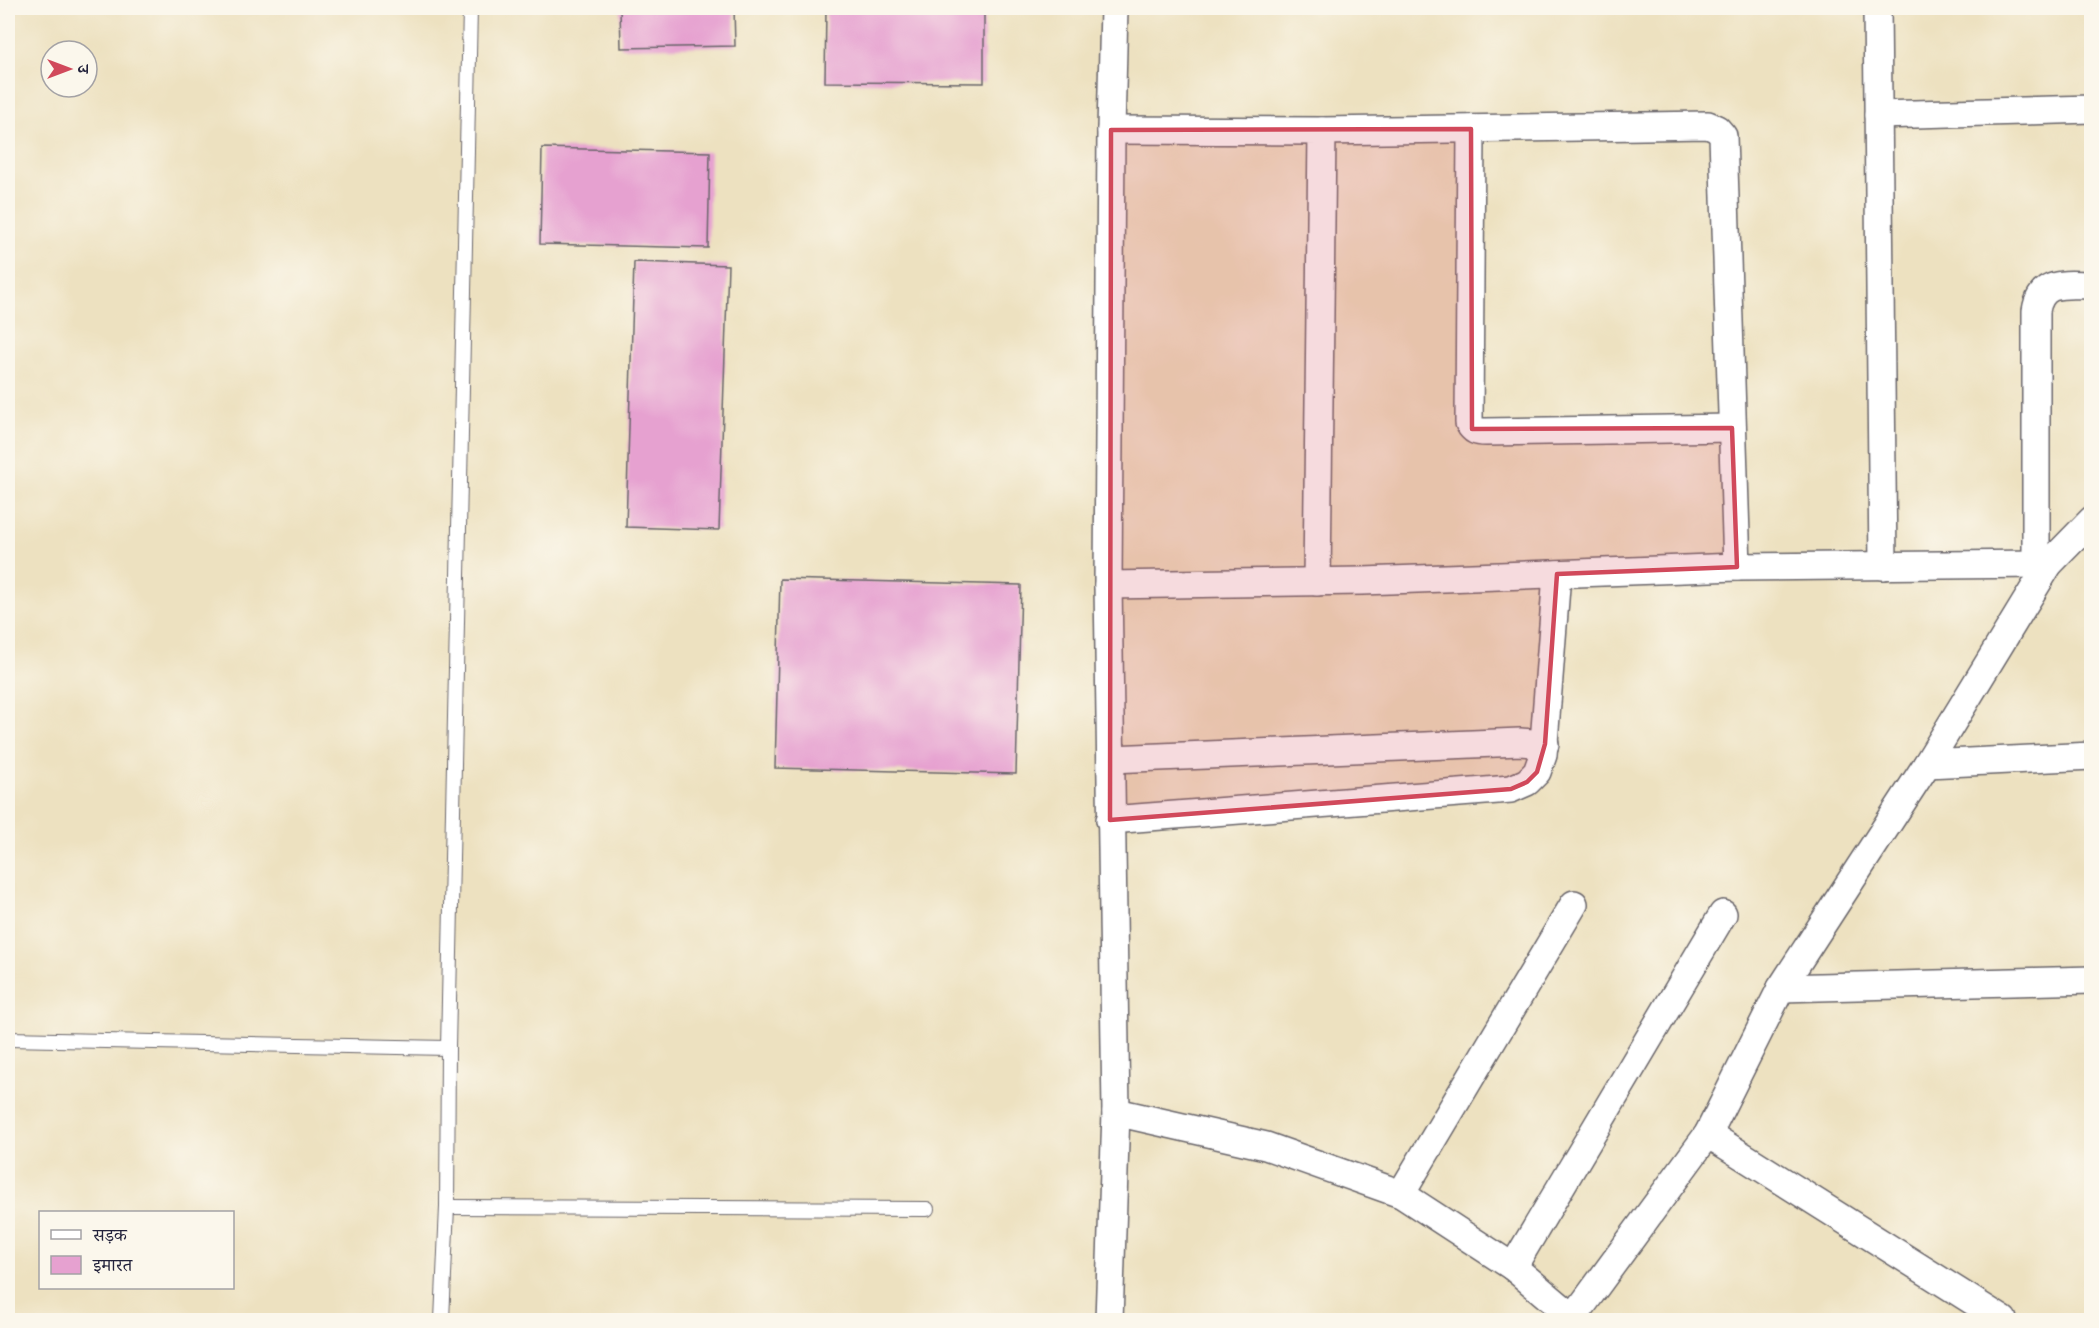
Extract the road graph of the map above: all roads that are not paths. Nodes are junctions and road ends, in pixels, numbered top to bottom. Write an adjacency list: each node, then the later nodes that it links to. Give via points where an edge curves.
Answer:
1 (470, 8): 28 (lane)
2 (1114, 8): 7 (street)
3 (1877, 8): 5 (street)
4 (2091, 109): 5 (street)
5 (1878, 116): 13 (street)
6 (1471, 129): 8 (street); 10 (street, via 1708,125 1717,129 1723,136); 10 (street, via 1472,429 1486,432)
7 (1111, 130): 8 (street); 17 (street)
8 (1322, 131): 16 (street)
9 (2091, 285): 12 (street, via 2060,285 2046,289 2038,298)
10 (1732, 428): 14 (street)
11 (2091, 520): 12 (street)
12 (2042, 565): 13 (street); 21 (street)
13 (1883, 566): 14 (street)
14 (1737, 567): 15 (street)
15 (1557, 574): 16 (street); 18 (street)
16 (1317, 582): 17 (street)
17 (1108, 585): 20 (street)
18 (1545, 744): 20 (street); 22 (street, via 1537,772 1511,789)
19 (2091, 756): 21 (street)
20 (1111, 759): 22 (street)
21 (1927, 764): 26 (street)
22 (1110, 820): 29 (street)
23 (1574, 904): 31 (street)
24 (1723, 914): 34 (street)
25 (2091, 980): 26 (street)
26 (1781, 988): 30 (street)
27 (8, 1039): 28 (lane)
28 (448, 1048): 32 (lane)
29 (1116, 1112): 31 (street, via 1266,1146); 37 (street)
30 (1708, 1134): 35 (street); 38 (street)
31 (1401, 1194): 34 (street)
32 (447, 1207): 33 (lane); 36 (lane)
33 (927, 1209)
34 (1514, 1267): 35 (street)
35 (1575, 1319)
36 (441, 1320)
37 (1109, 1320)
38 (2003, 1320)

